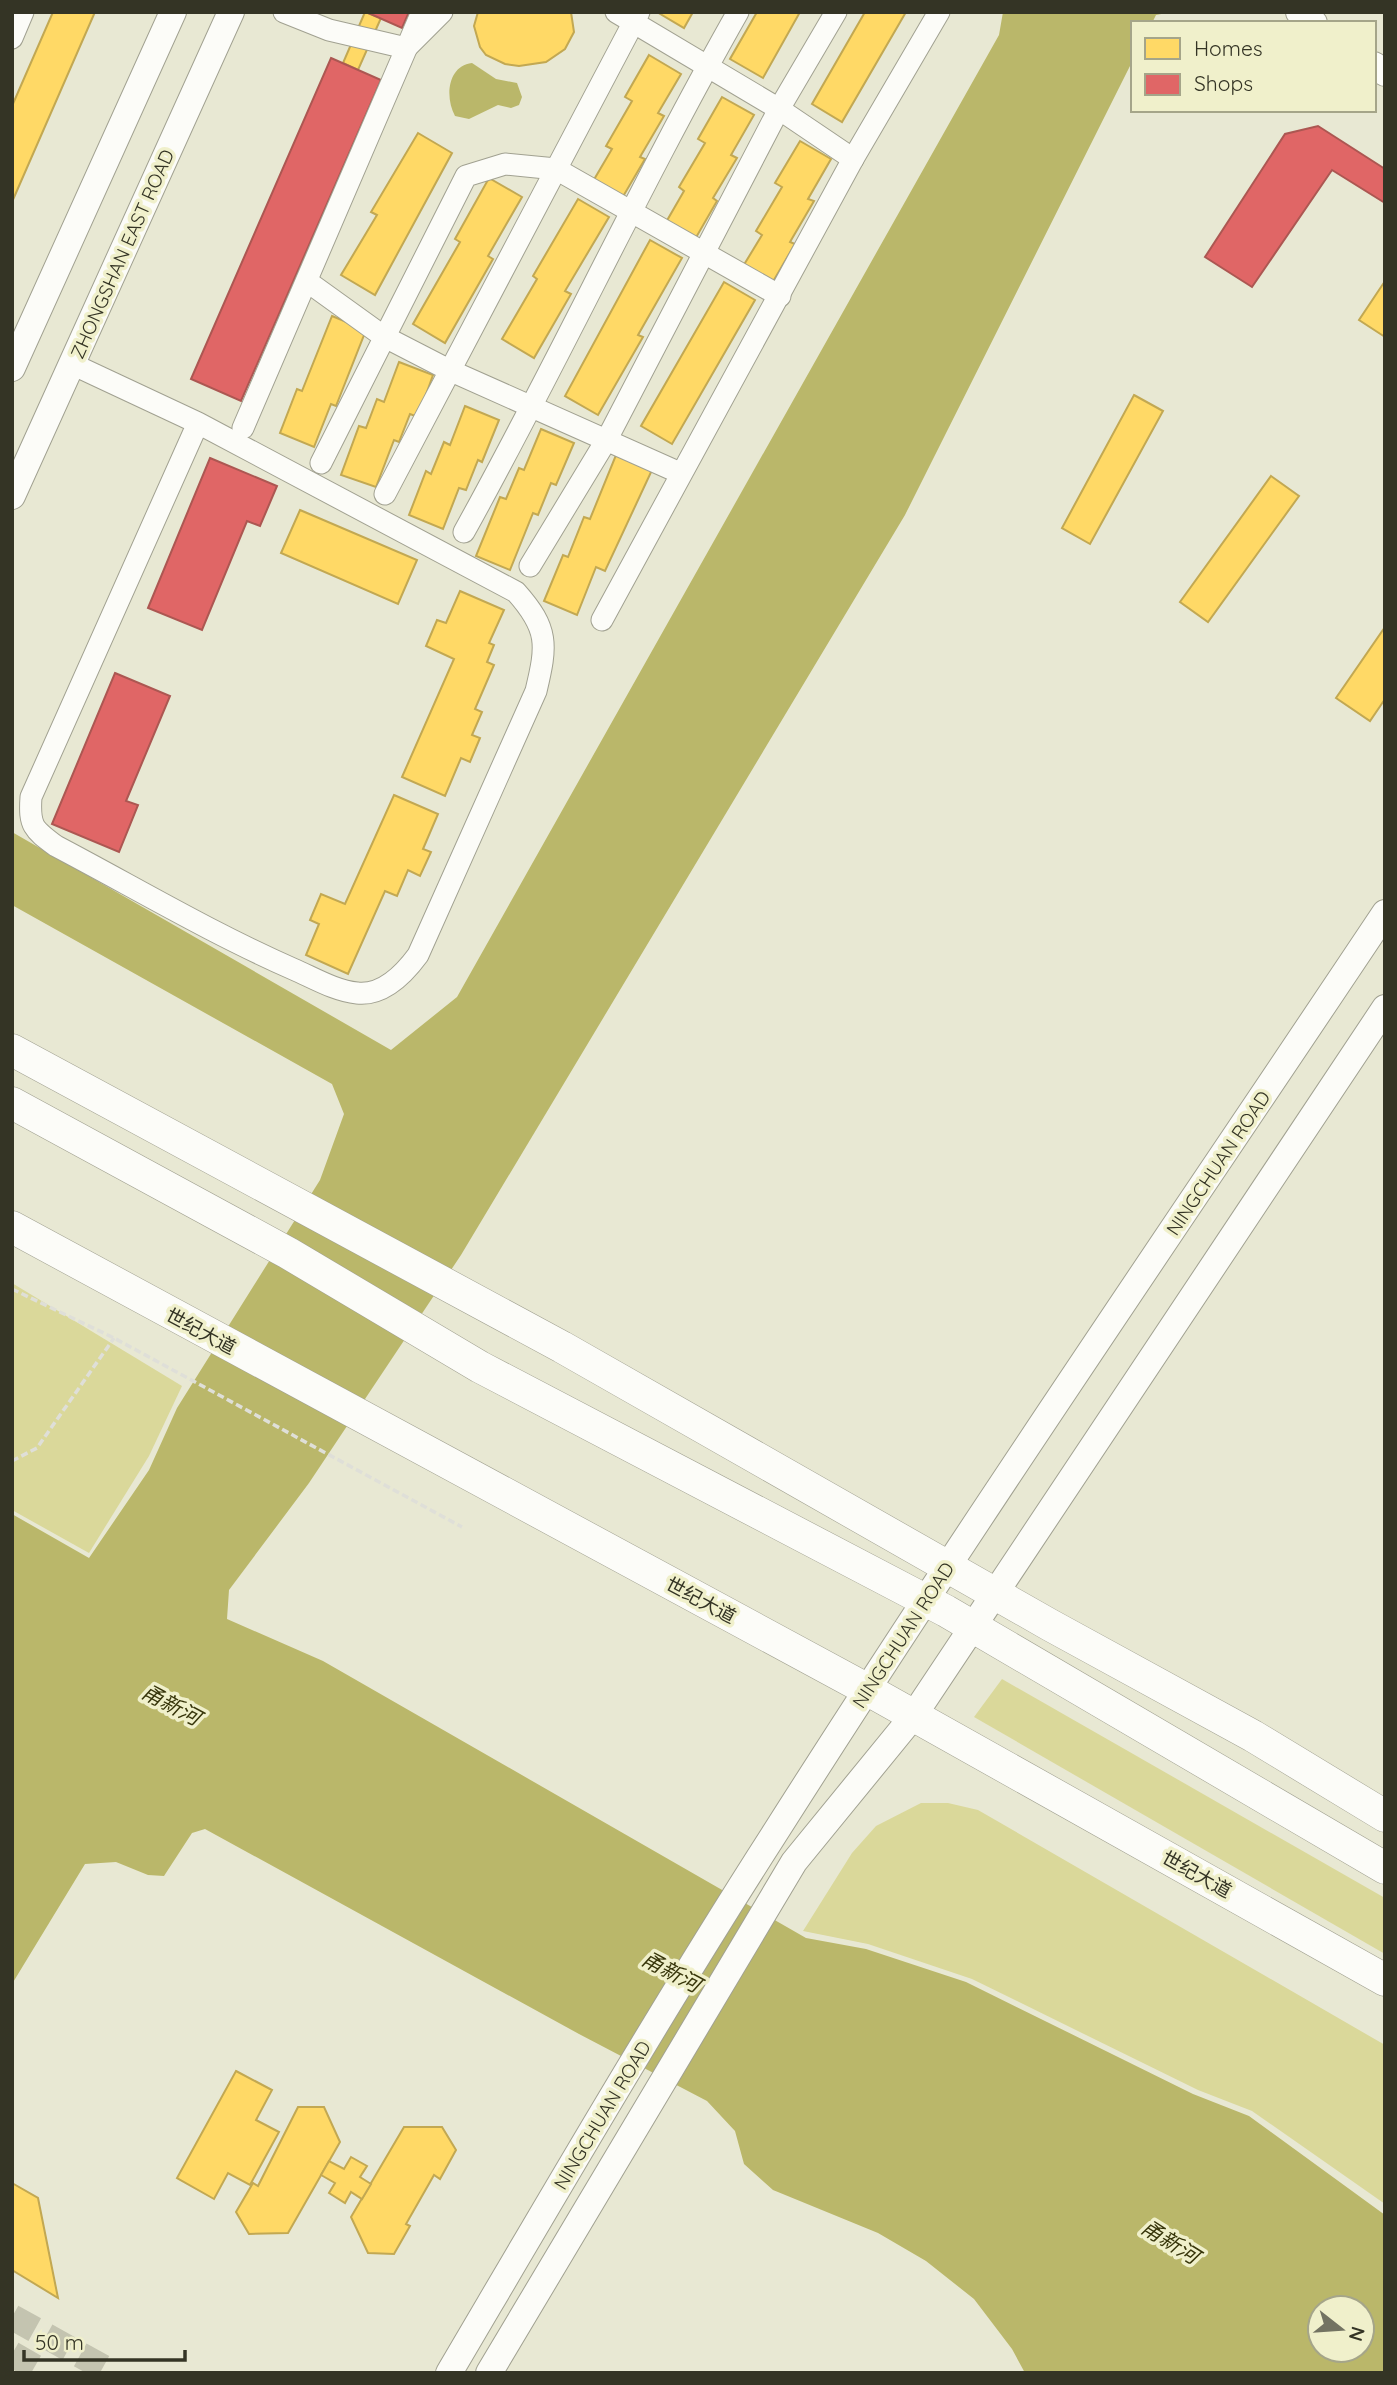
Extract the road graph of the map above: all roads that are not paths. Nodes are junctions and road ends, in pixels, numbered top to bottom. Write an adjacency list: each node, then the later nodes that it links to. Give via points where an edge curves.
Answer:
1 (23, 12): 11 (lane)
2 (173, 12): 23 (main road)
3 (231, 12): 22 (main road, ZHONGSHAN EAST ROAD)
4 (284, 12): 12 (lane, via 329,30)
5 (422, 12): 12 (lane)
6 (442, 12): 12 (lane)
7 (738, 12): 13 (lane)
8 (836, 12): 14 (lane)
9 (939, 12): 15 (lane)
10 (629, 16): 13 (lane); 16 (lane)
11 (12, 38)
12 (406, 48): 19 (lane)
13 (706, 68): 14 (lane); 17 (lane)
14 (779, 109): 15 (lane); 18 (lane)
15 (853, 159): 20 (lane)
16 (556, 169): 17 (lane); 21 (lane, via 505,164 466,176); 24 (lane)
17 (631, 211): 18 (lane); 25 (lane)
18 (704, 253): 20 (lane); 28 (lane)
19 (308, 282): 21 (lane); 27 (lane)
20 (780, 296): 30 (lane)
21 (383, 336): 24 (lane); 29 (lane)
22 (72, 364): 26 (lane); 32 (main road, ZHONGSHAN EAST ROAD)
23 (12, 369)
24 (449, 370): 25 (lane); 31 (lane)
25 (532, 408): 28 (lane); 33 (lane)
26 (198, 423): 26 (lane, via 31,797 30,820 38,833 56,846 262,956 359,994 384,987 404,975 418,955 536,691 544,637 516,592)
27 (243, 428)
28 (607, 439): 30 (lane); 34 (lane)
29 (321, 463)
30 (680, 473): 35 (lane)
31 (385, 494)
32 (12, 496)
33 (464, 532)
34 (530, 566)
35 (602, 620)
36 (1385, 913): 41 (main road, NINGCHUAN ROAD)
37 (1385, 1008): 42 (main road, NINGCHUAN ROAD)
38 (12, 1050): 41 (highway, via 562,1347)
39 (12, 1102): 43 (highway, via 288,1253 480,1367)
40 (12, 1227): 45 (highway, 世纪大道)
41 (947, 1567): 42 (highway); 43 (main road, NINGCHUAN ROAD)
42 (996, 1594): 44 (main road, NINGCHUAN ROAD); 47 (highway, via 1254,1736)
43 (926, 1602): 44 (highway); 45 (main road, NINGCHUAN ROAD)
44 (974, 1627): 46 (main road, NINGCHUAN ROAD); 48 (highway)
45 (868, 1690): 46 (highway, 世纪大道); 50 (main road, NINGCHUAN ROAD, via 772,1837)
46 (915, 1715): 49 (highway, 世纪大道); 51 (main road, NINGCHUAN ROAD, via 794,1862)
47 (1385, 1816)
48 (1385, 1868)
49 (1385, 1980)
50 (449, 2373)
51 (489, 2373)

